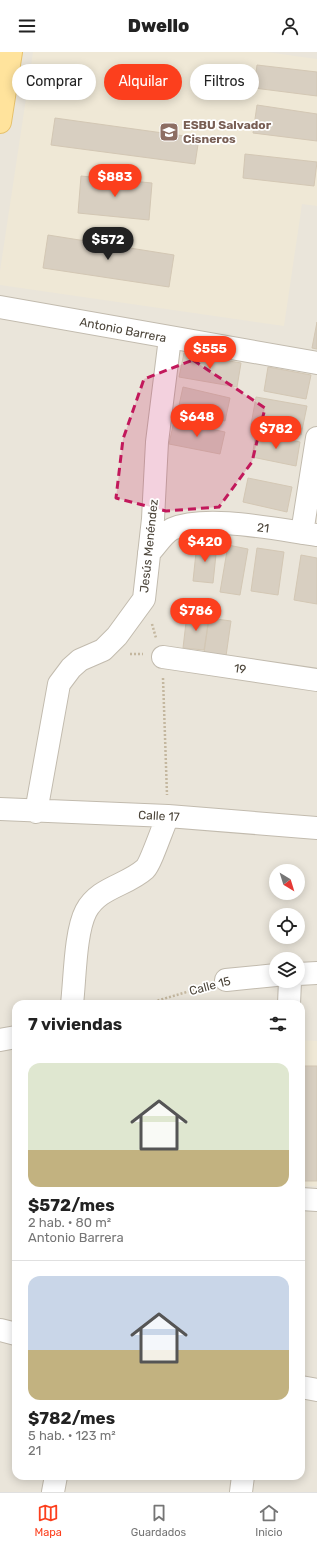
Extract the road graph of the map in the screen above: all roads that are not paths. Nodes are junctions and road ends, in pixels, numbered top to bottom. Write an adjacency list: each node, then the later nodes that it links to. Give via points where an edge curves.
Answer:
1 (11, 52): 2 (main road)
2 (0, 122)
3 (0, 307): 4 (street, Antonio Barrera)
4 (170, 338): 5 (street, Antonio Barrera); 8 (street, Jesús Menéndez, via 157,442)
5 (317, 363)
6 (317, 438): 7 (street)
7 (309, 534): 8 (street, 21, via 225,523 192,524 170,530)
8 (149, 553): 12 (street, Jesús Menéndez, via 144,599 117,636 102,650 80,660 70,668 59,684)
9 (163, 657): 10 (street, 19)
10 (317, 680)
11 (0, 809): 12 (street, Calle 17)
12 (36, 812): 13 (street, Calle 17)
13 (168, 816): 14 (street, Calle 17); 20 (street, via 146,868 99,894 86,911 79,933)
14 (317, 828)
15 (317, 973): 16 (street)
16 (305, 974)
17 (269, 976): 18 (street, Calle 15)
18 (226, 980)
19 (290, 988): 21 (street)
20 (72, 1000)
21 (289, 1000)
22 (12, 1038): 23 (street)
23 (0, 1040)
24 (305, 1199): 25 (street)
25 (317, 1200)
26 (0, 1330): 27 (street)
27 (12, 1333)
28 (305, 1388): 29 (street)
29 (317, 1390)
30 (55, 1480): 32 (street)
31 (242, 1480): 33 (street)
32 (53, 1492)
33 (241, 1492)

